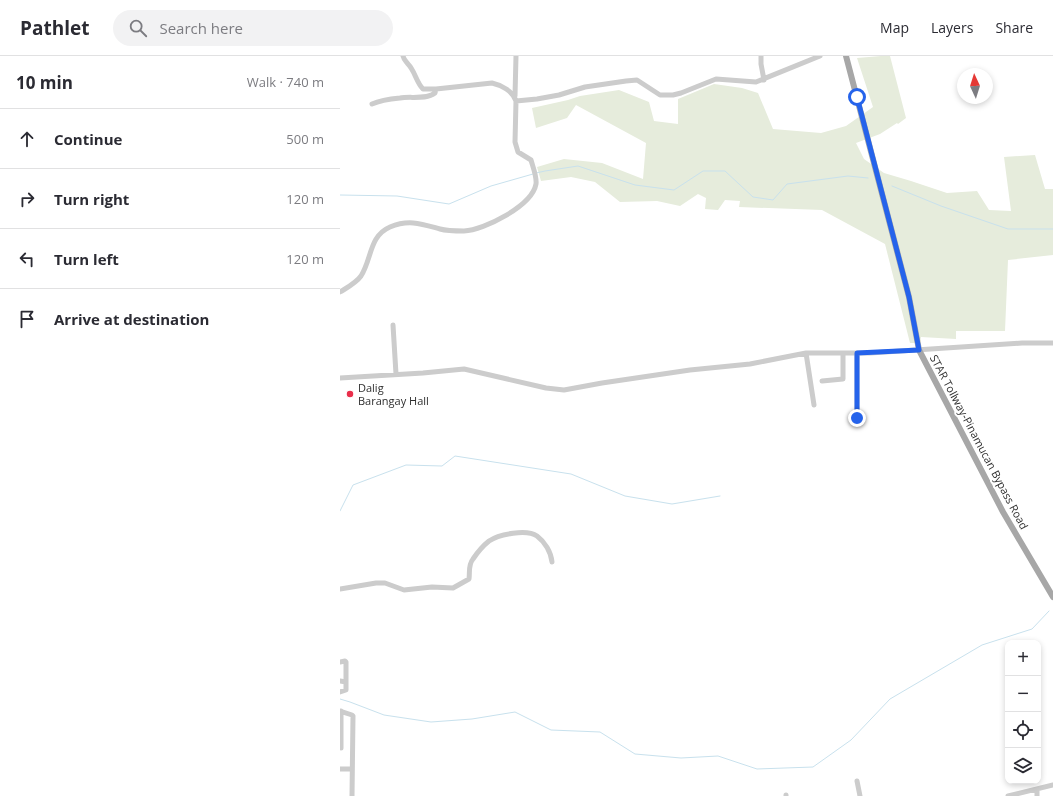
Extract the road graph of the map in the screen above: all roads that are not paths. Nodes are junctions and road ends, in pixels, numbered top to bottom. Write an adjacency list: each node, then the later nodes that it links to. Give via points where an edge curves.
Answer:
1 (403, 56): 7 (street, via 423,89)
2 (516, 56): 8 (street)
3 (761, 56): 6 (street)
4 (820, 56): 6 (street)
5 (846, 56): 13 (main road, STAR Tollway-Pinamucan Bypass Road, via 909,297)
6 (764, 80): 8 (street, via 751,83 716,79 681,94 664,96 637,80 585,87 537,99)
7 (436, 89): 8 (street, via 492,83 498,84); 9 (street, via 429,96 400,98)
8 (515, 98): 10 (street, via 515,142 518,152 531,160 536,184 520,206 508,215 465,231 440,230 416,222 389,228 375,239 365,270 356,282)
9 (372, 104)
10 (340, 292)
11 (392, 325): 17 (street)
12 (1053, 342): 13 (street)
13 (919, 350): 15 (street); 24 (main road, STAR Tollway-Pinamucan Bypass Road, via 1003,512)
14 (806, 353): 16 (street); 17 (street, via 754,364 690,370 564,390 464,368); 20 (street)
15 (857, 353): 16 (street); 21 (street)
16 (844, 354): 19 (street, via 844,379)
17 (396, 374): 18 (street)
18 (340, 378)
19 (822, 380)
20 (814, 405)
21 (857, 418)
22 (552, 562): 23 (street, via 546,546 537,536 530,533 505,534 489,541 472,559 469,579 453,588 404,590 386,583 376,583)
23 (340, 589)
24 (1053, 597)
25 (340, 662): 26 (street, via 346,662)
26 (343, 682): 27 (street, via 346,690)
27 (340, 692)
28 (340, 711): 29 (street); 30 (street, via 352,715)
29 (340, 748): 30 (street)
30 (352, 748): 32 (street)
31 (340, 769): 32 (street)
32 (352, 769): 36 (street)
33 (857, 781): 37 (street)
34 (1053, 785): 35 (street)
35 (1037, 790): 39 (street); 40 (street)
36 (352, 796)
37 (860, 796)
38 (1008, 796): 39 (street)
39 (1015, 796)
40 (1037, 796)

